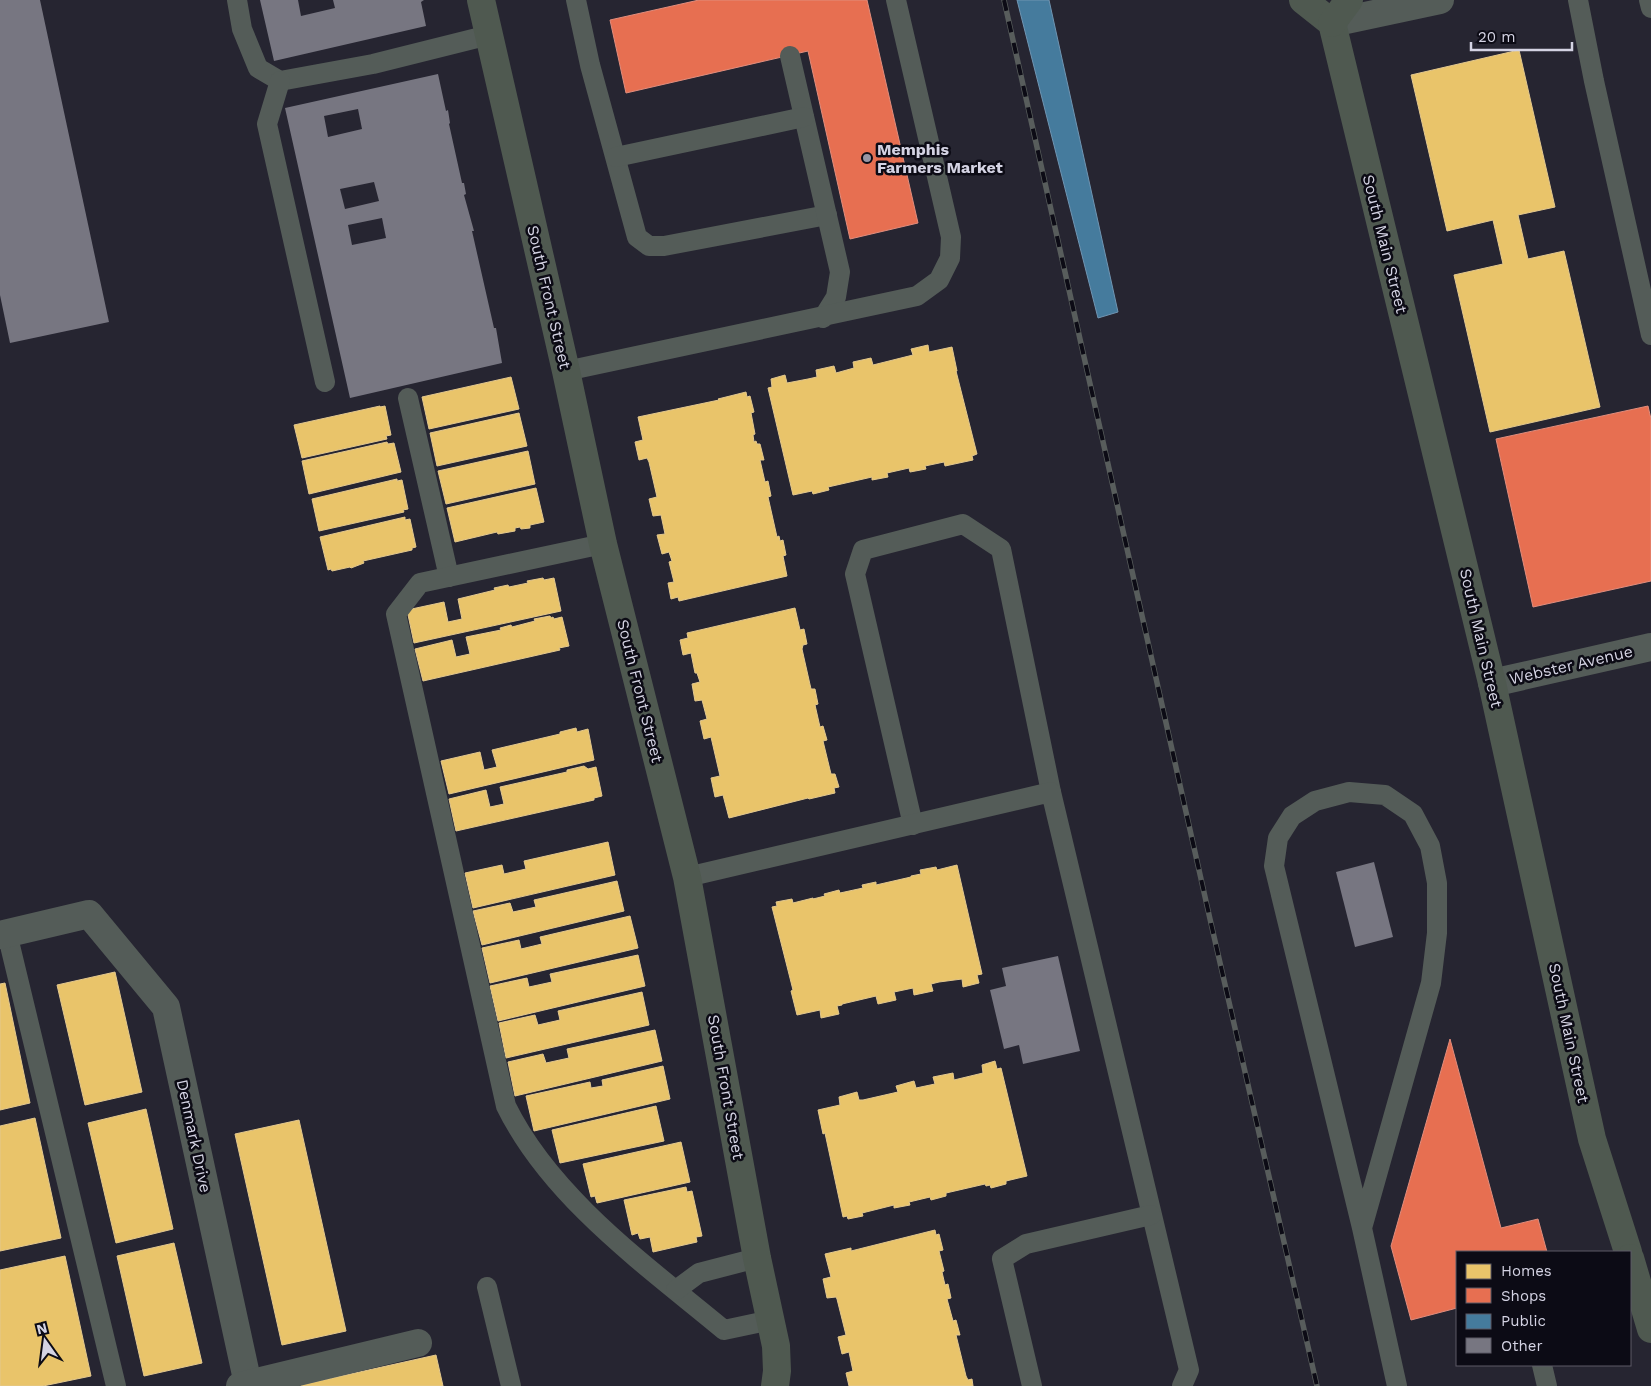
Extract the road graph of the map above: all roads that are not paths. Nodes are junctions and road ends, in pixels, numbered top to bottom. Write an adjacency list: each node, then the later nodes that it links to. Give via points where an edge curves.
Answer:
1 (237, 0): 14 (lane, via 242,29 258,68)
2 (481, 0): 12 (main road, South Front Street)
3 (576, 0): 16 (lane)
4 (896, 0): 18 (lane, via 950,237 950,258 939,280 917,296)
5 (1303, 0): 11 (main road)
6 (1349, 0): 11 (main road)
7 (1440, 0): 11 (street)
8 (1578, 0): 19 (lane)
9 (1649, 0): 10 (lane)
10 (1651, 8)
11 (1332, 23): 26 (main road, South Main Street)
12 (489, 35): 14 (lane, via 373,64); 20 (main road, South Front Street)
13 (790, 56): 15 (lane)
14 (280, 81): 21 (lane, via 267,124)
15 (804, 117): 16 (lane); 17 (lane)
16 (616, 157): 17 (lane, via 637,237 649,246 664,246)
17 (827, 215): 18 (lane, via 840,272 836,298)
18 (823, 318): 20 (lane)
19 (1651, 335)
20 (566, 371): 23 (main road, South Front Street)
21 (325, 382)
22 (408, 398): 24 (lane)
23 (603, 544): 24 (lane); 29 (main road, South Front Street)
24 (449, 577): 37 (lane, via 420,583 396,614 506,1106 516,1126 550,1173 596,1222)
25 (1651, 647): 26 (street, Webster Avenue)
26 (1492, 683): 33 (main road, South Main Street, via 1592,1139)
27 (1051, 792): 28 (lane); 28 (lane, via 1001,550 963,524 863,550 855,574); 31 (lane)
28 (913, 825): 29 (lane)
29 (687, 877): 34 (main road, South Front Street)
30 (4, 934): 42 (street, Denmark Drive, via 89,914 166,1007); 43 (lane)
31 (1151, 1215): 46 (lane, via 1026,1244 1002,1259); 47 (lane, via 1189,1370)
32 (1362, 1228): 32 (lane, via 1431,983 1437,934 1437,883 1430,846 1414,814 1385,796 1349,792 1315,801 1292,816 1278,838 1274,866); 48 (lane)
33 (1628, 1251)
34 (757, 1258): 37 (lane, via 699,1273); 39 (main road, South Front Street)
35 (1631, 1262): 38 (main road)
36 (487, 1287): 44 (lane)
37 (676, 1290): 39 (lane, via 724,1330)
38 (1645, 1316)
39 (771, 1320): 45 (main road, South Front Street, via 776,1346)
40 (418, 1344): 42 (street)
41 (1542, 1366): 49 (lane)
42 (244, 1385)
43 (116, 1386)
44 (511, 1386)
45 (775, 1386)
46 (1032, 1386)
47 (1182, 1386)
48 (1397, 1386)
49 (1547, 1386)

